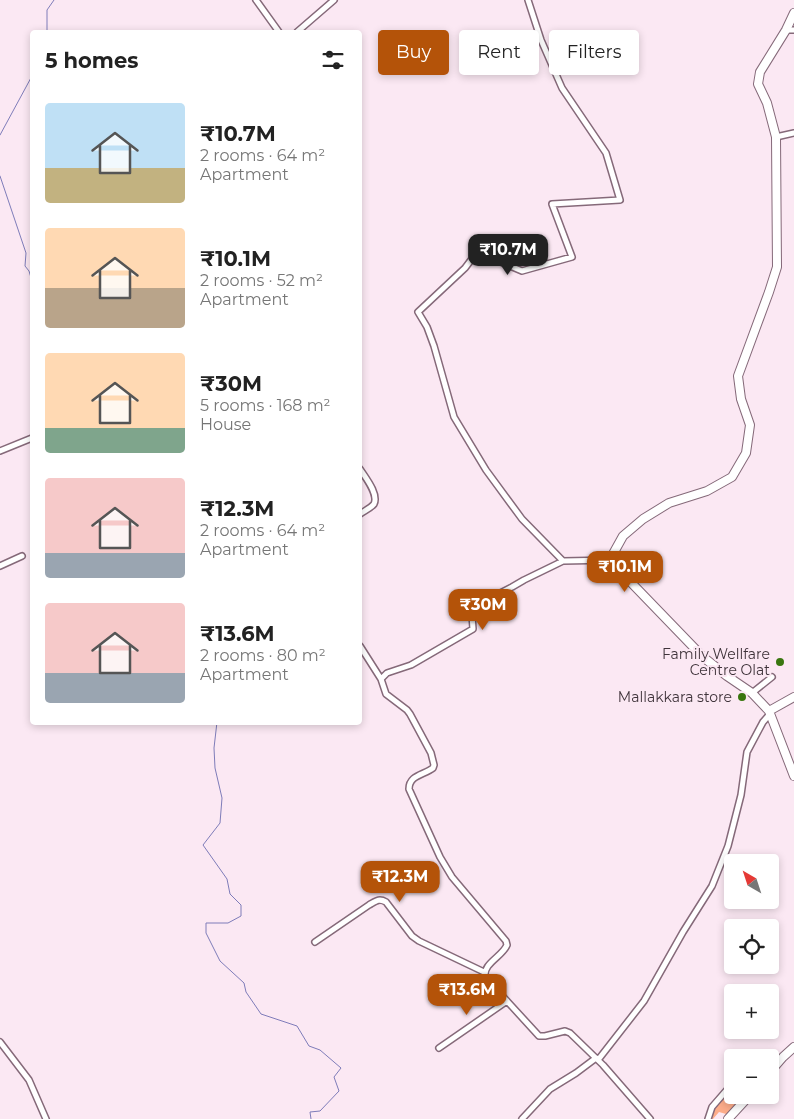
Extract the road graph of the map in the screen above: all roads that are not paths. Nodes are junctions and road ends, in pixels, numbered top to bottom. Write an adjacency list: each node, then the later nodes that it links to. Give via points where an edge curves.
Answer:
1 (256, 0): 5 (street)
2 (334, 0): 6 (street)
3 (528, 0): 16 (street, via 562,88 606,153 620,200 552,204 572,257 522,271 478,252 418,312 434,346 454,417 486,470 522,519)
4 (794, 13): 7 (street)
5 (278, 30)
6 (299, 30)
7 (790, 30): 9 (street, via 760,72 758,80)
8 (794, 133): 9 (street)
9 (776, 137): 15 (street, via 777,267 738,376 741,400 750,425 746,453 732,476 707,491 670,503 643,519 623,536)
10 (30, 439): 11 (street)
11 (0, 451)
12 (362, 473): 13 (street, via 373,492 374,501)
13 (362, 513)
14 (22, 556): 17 (street)
15 (612, 560): 16 (street); 21 (street, via 703,657)
16 (563, 561): 20 (street, via 479,604 472,615 473,630)
17 (0, 566)
18 (362, 649): 20 (street)
19 (772, 677): 21 (street)
20 (381, 679): 26 (street, via 386,694 410,714 433,760 433,768 410,781 409,789 440,857 460,888 506,941 505,950)
21 (752, 693): 23 (street)
22 (794, 696): 23 (street)
23 (769, 712): 24 (street); 31 (street, via 747,752 732,831 712,886 644,1001)
24 (794, 776)
25 (315, 942): 26 (street, via 369,905 382,900 419,941)
26 (484, 972): 27 (street)
27 (507, 1001): 30 (street); 31 (street, via 539,1036 567,1032)
28 (0, 1042): 35 (street, via 29,1080)
29 (794, 1047): 32 (street)
30 (439, 1048)
31 (597, 1059): 36 (street, via 550,1089); 37 (street)
32 (780, 1060)
33 (724, 1093): 38 (street, via 712,1107)
34 (742, 1104): 39 (street)
35 (46, 1119)
36 (522, 1119)
37 (650, 1119)
38 (708, 1119)
39 (728, 1119)

